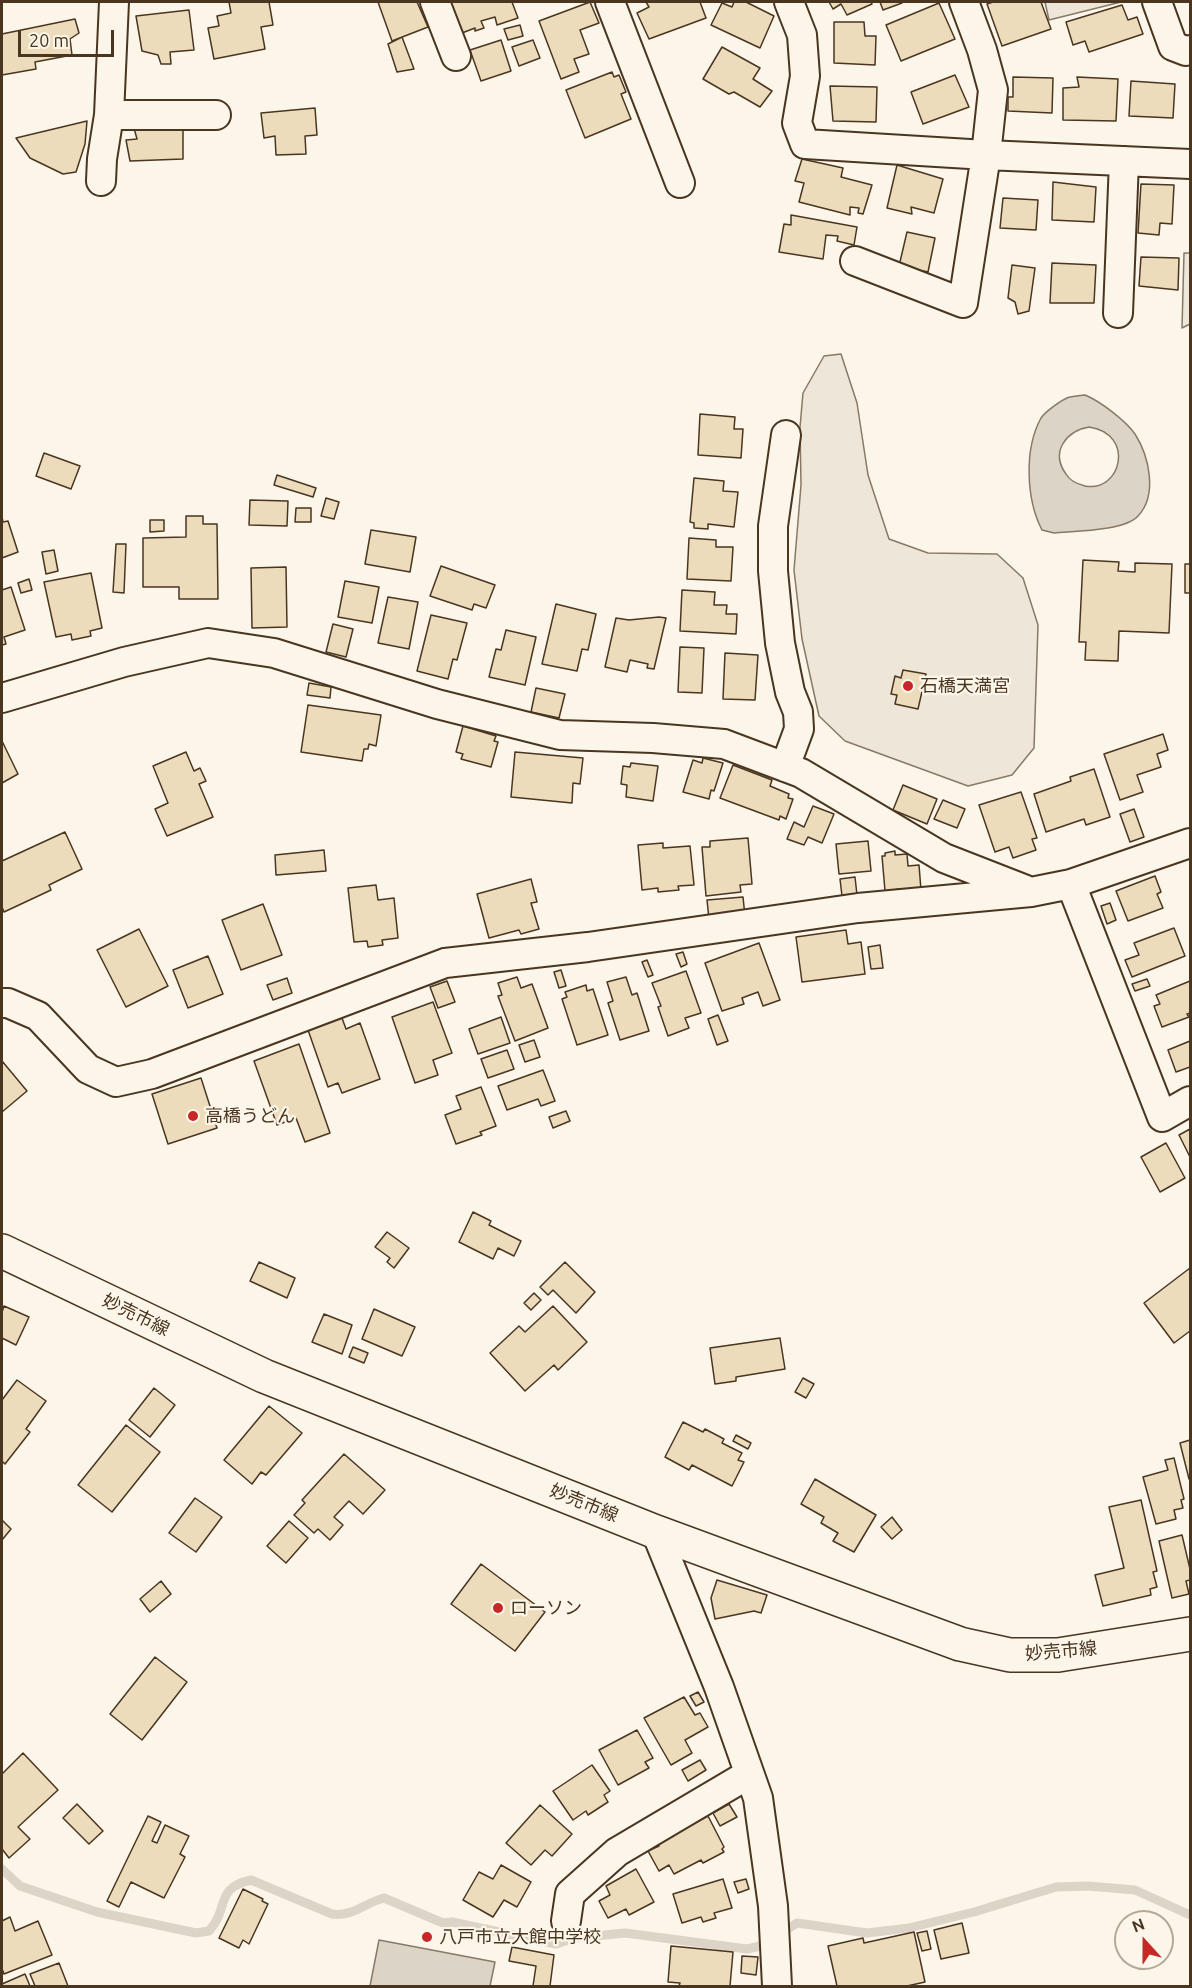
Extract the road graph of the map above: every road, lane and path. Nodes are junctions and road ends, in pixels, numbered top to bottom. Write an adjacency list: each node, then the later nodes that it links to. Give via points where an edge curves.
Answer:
1 (114, 2): 9 (street)
2 (435, 2): 8 (street)
3 (610, 2): 15 (street)
4 (789, 2): 11 (street, via 802,34 805,76 797,123 805,144)
5 (964, 2): 11 (street, via 993,90)
6 (1157, 2): 7 (street, via 1173,46)
7 (1191, 50)
8 (456, 56)
9 (109, 115): 10 (street); 14 (street)
10 (216, 115)
11 (987, 155): 12 (street); 16 (street, via 963,303)
12 (1124, 161): 13 (street); 17 (street)
13 (1191, 164)
14 (101, 180)
15 (681, 183)
16 (855, 261)
17 (1118, 313)
18 (786, 435): 20 (street, via 773,526 773,571 780,642 799,729)
19 (2, 698): 20 (street, via 124,662 208,643 274,653 437,704 560,735 724,744)
20 (785, 767): 23 (street, via 944,858)
21 (1191, 843): 22 (street)
22 (1071, 884): 23 (street); 25 (street, via 1161,1117)
23 (1031, 892): 24 (street, via 858,908 588,947 445,963 152,1074 116,1082 88,1069 38,1016)
24 (2, 1003)
25 (1191, 1101)
26 (2, 1251): 27 (main road, 妙売市線, via 264,1376)
27 (656, 1532): 28 (main road, 妙売市線, via 960,1644 1010,1655 1058,1655); 29 (street, via 719,1687)
28 (1191, 1634)
29 (749, 1774): 30 (street, via 617,1852 570,1894); 31 (street, via 758,1798 773,1906)
30 (566, 1921)
31 (777, 1986)

